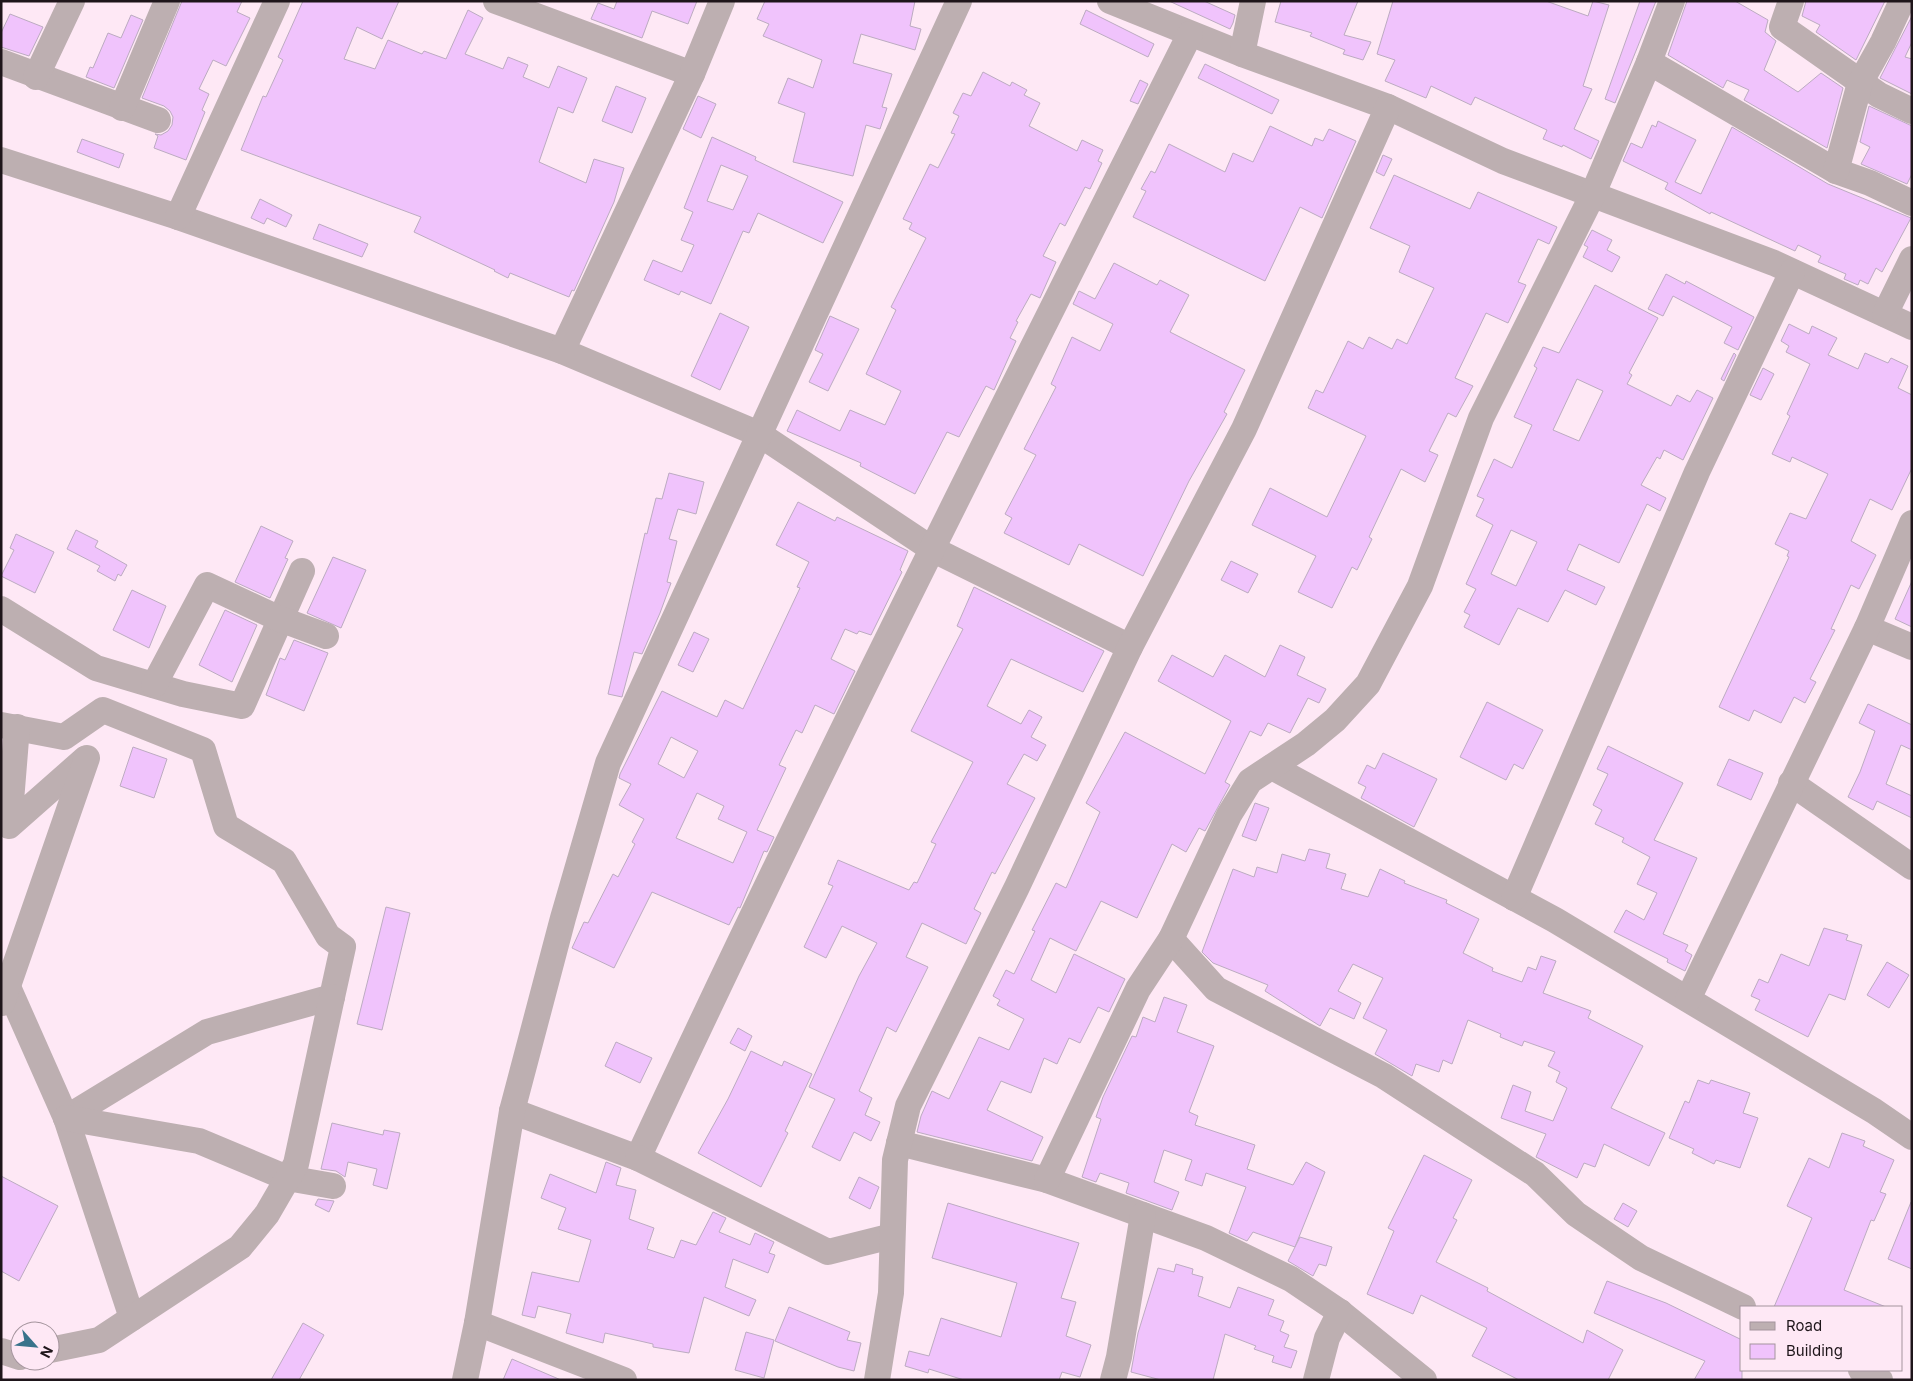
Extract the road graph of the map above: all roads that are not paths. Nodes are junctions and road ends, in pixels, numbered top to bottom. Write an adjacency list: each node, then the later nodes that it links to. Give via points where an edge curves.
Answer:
1 (72, 1): 17 (street)
2 (167, 1): 20 (street)
3 (277, 1): 27 (street)
4 (496, 1): 16 (street)
5 (722, 1): 16 (street)
6 (959, 1): 33 (street)
7 (1110, 1): 12 (street)
8 (1253, 1): 13 (street)
9 (1672, 1): 15 (street)
10 (1791, 1): 18 (street, via 1782,27)
11 (1902, 1): 18 (street)
12 (1190, 34): 13 (street); 35 (street)
13 (1242, 54): 19 (street)
14 (1, 62): 17 (street)
15 (1649, 62): 24 (street); 25 (street)
16 (692, 74): 32 (street)
17 (36, 77): 20 (street)
18 (1860, 82): 21 (street, via 1892,104); 24 (street)
19 (1388, 107): 25 (street, via 1503,161); 41 (street, via 1244,430)
20 (122, 108): 22 (street)
21 (1912, 111)
22 (158, 120)
23 (1, 160): 27 (street)
24 (1836, 171): 26 (street)
25 (1592, 196): 29 (street); 47 (street, via 1481,418 1420,586 1368,684 1335,720)
26 (1912, 203)
27 (178, 217): 32 (street)
28 (1912, 259): 30 (street)
29 (1792, 272): 30 (street); 50 (street, via 1697,472)
30 (1886, 314): 31 (street)
31 (1912, 327)
32 (562, 351): 33 (street)
33 (759, 434): 35 (street); 55 (street, via 608,763)
34 (1912, 523): 39 (street)
35 (932, 549): 41 (street); 59 (street, via 708,1007)
36 (302, 571): 38 (street)
37 (1, 609): 43 (street, via 96,668)
38 (280, 619): 40 (street); 43 (street, via 242,706); 43 (street, via 207,585)
39 (1867, 628): 42 (street); 48 (street)
40 (326, 636)
41 (1130, 647): 58 (street, via 1017,887 908,1106)
42 (1912, 647)
43 (154, 685)
44 (103, 710): 45 (street, via 64,737); 46 (street); 53 (street, via 203,750 226,826 284,861 328,936 343,947)
45 (9, 726): 46 (street, via 9,826)
46 (87, 758): 52 (street)
47 (1272, 767): 50 (street); 51 (street, via 1250,781 1229,815)
48 (1791, 783): 49 (street); 54 (street)
49 (1912, 867)
50 (1514, 898): 54 (street)
51 (1171, 939): 61 (street, via 1138,989); 65 (street, via 1216,989 1384,1076 1534,1174 1576,1214 1642,1258)
52 (4, 996): 56 (street)
53 (332, 996): 56 (street, via 207,1032); 60 (street, via 296,1164)
54 (1688, 999): 57 (street)
55 (512, 1111): 59 (street); 68 (street)
56 (66, 1118): 60 (street, via 199,1141); 67 (street)
57 (1912, 1137)
58 (899, 1143): 61 (street); 64 (street, via 895,1160)
59 (638, 1158): 64 (street, via 828,1252)
60 (287, 1178): 62 (street); 67 (street, via 266,1214 240,1247)
61 (1047, 1180): 63 (street)
62 (333, 1186)
63 (1143, 1215): 66 (street, via 1206,1238 1291,1279); 74 (street)
64 (892, 1236): 73 (street, via 891,1293)
65 (1741, 1306)
66 (1340, 1312): 75 (street, via 1327,1338); 76 (street)
67 (132, 1318): 69 (street, via 99,1340)
68 (477, 1323): 71 (street); 72 (street)
69 (60, 1348)
70 (1863, 1371): 77 (street)
71 (465, 1380)
72 (624, 1380)
73 (877, 1380)
74 (1113, 1380)
75 (1316, 1380)
76 (1424, 1380)
77 (1880, 1380)

